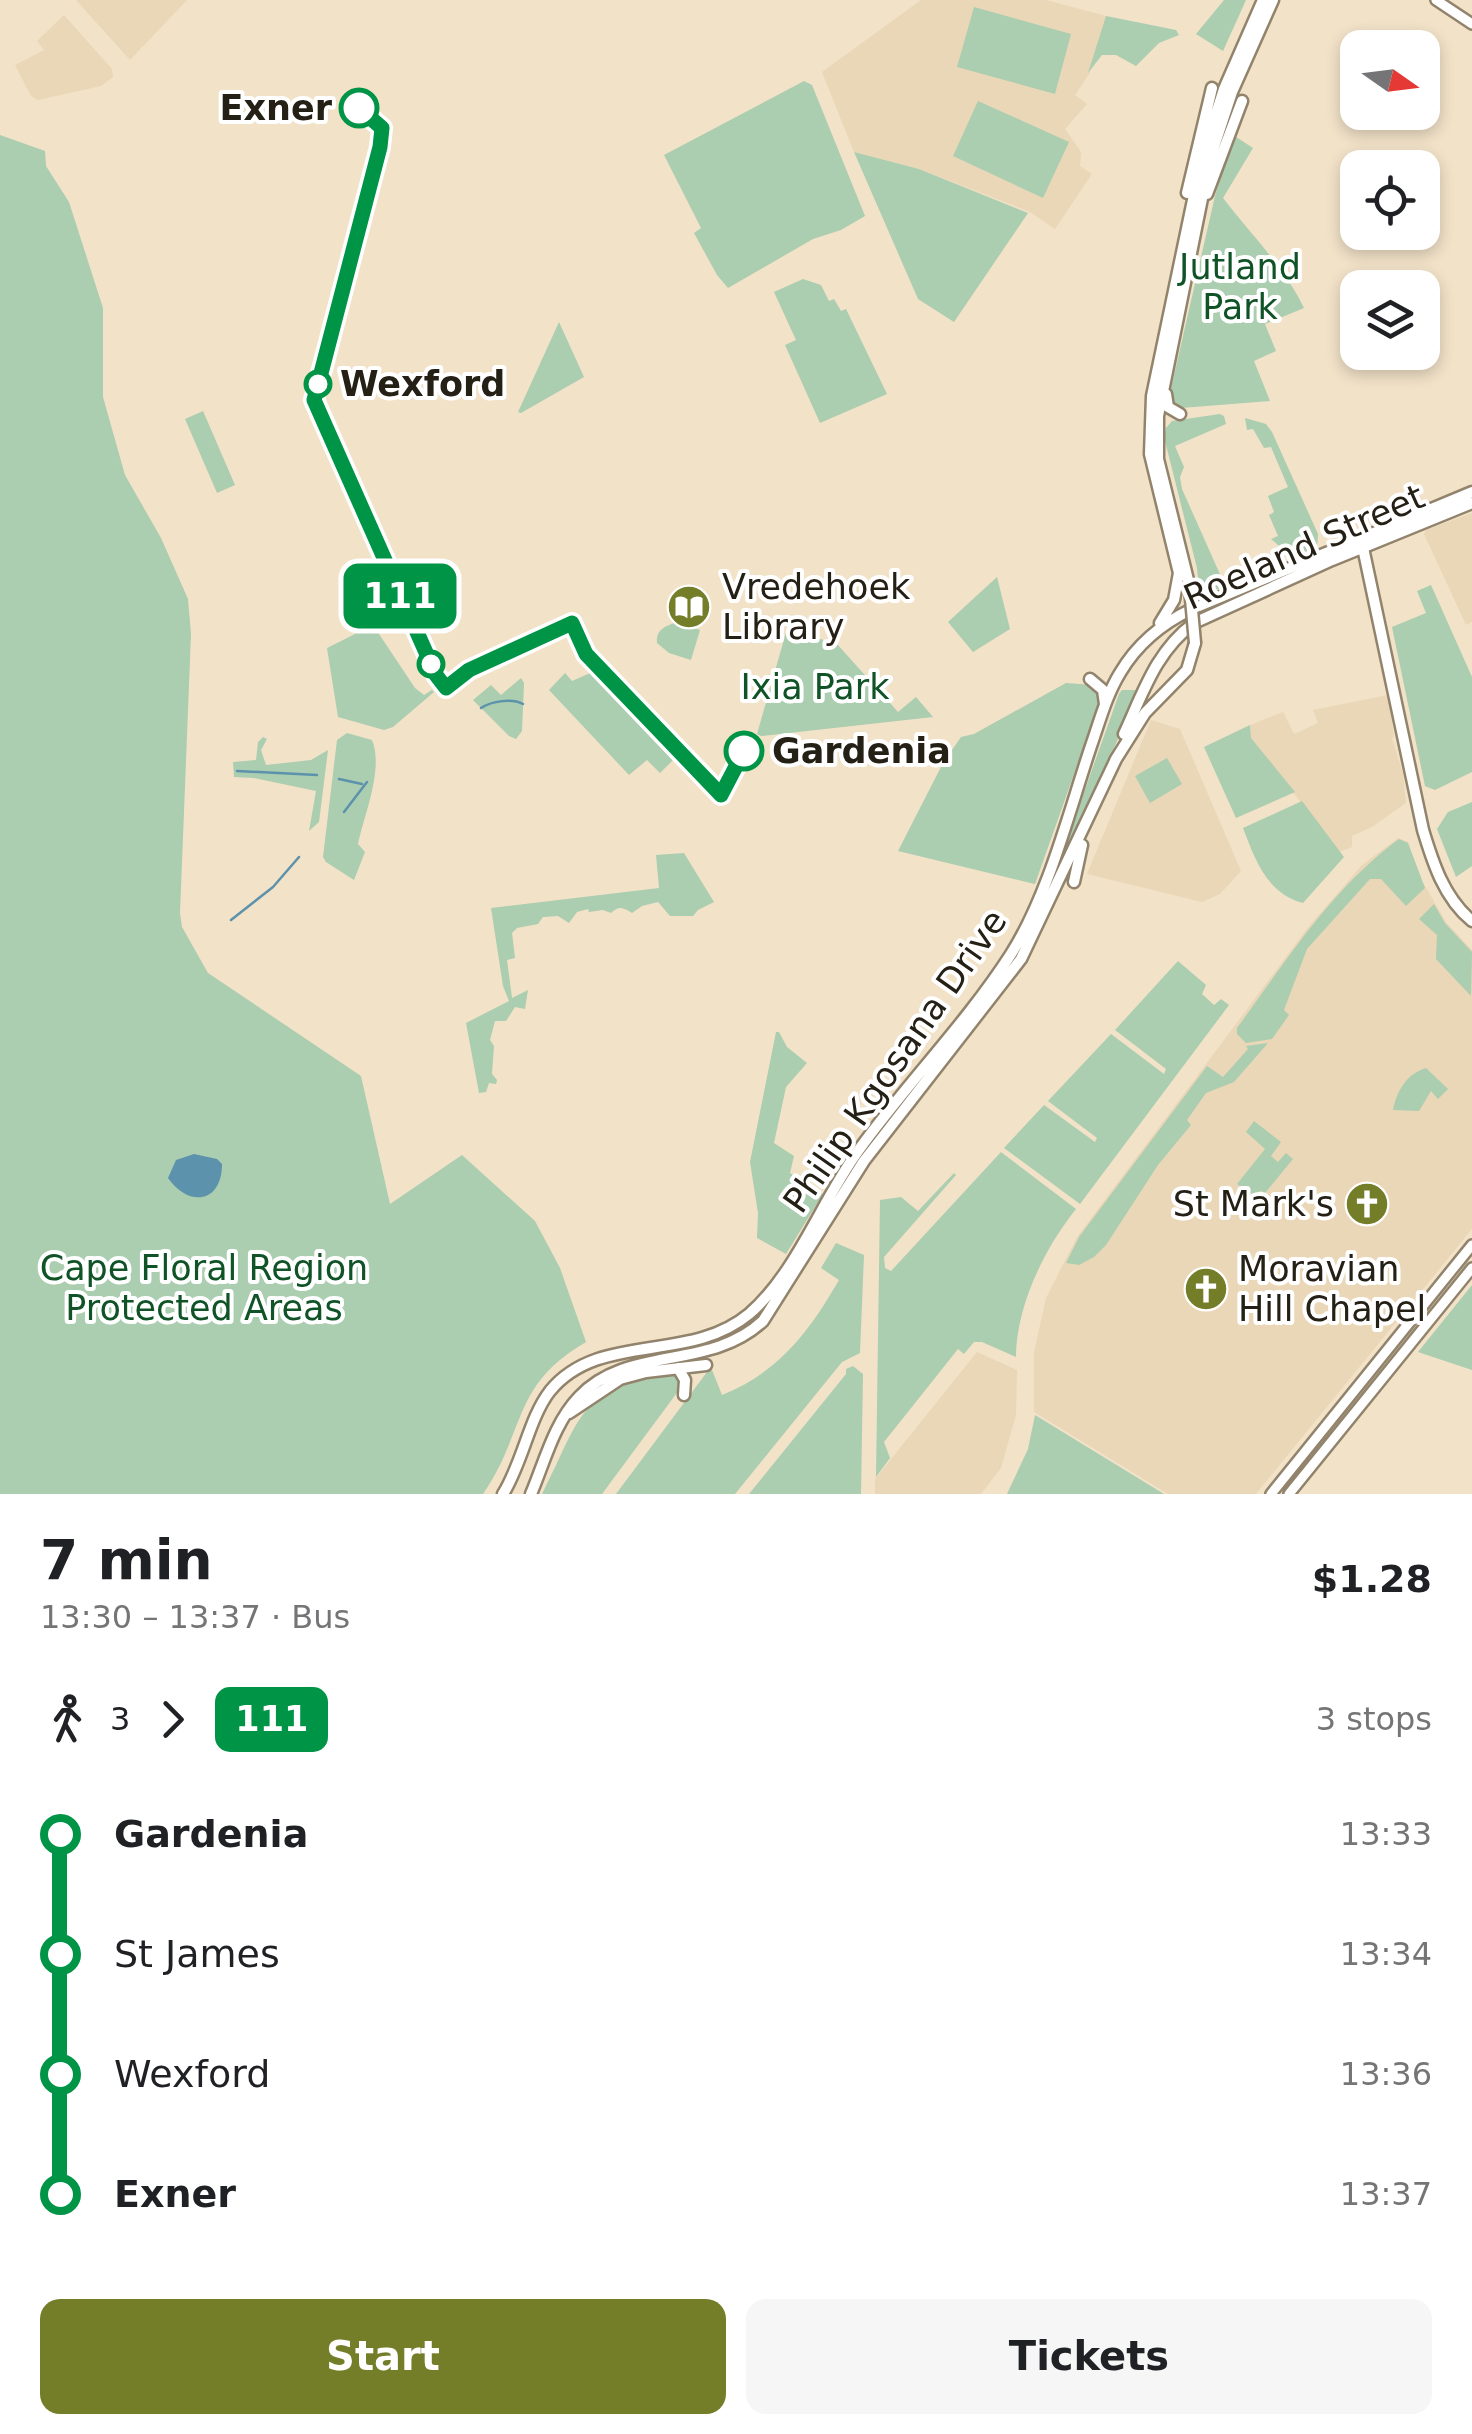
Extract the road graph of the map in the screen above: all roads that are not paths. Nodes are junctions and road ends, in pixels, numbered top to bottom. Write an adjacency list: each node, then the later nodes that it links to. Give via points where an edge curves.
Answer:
1 (1263, 0): 7 (main road, via 1231,70)
2 (1273, 0): 7 (main road)
3 (1436, 0): 4 (street)
4 (1472, 24)
5 (1212, 88): 9 (main road, via 1190,174)
6 (1242, 101): 8 (main road)
7 (1213, 134): 8 (main road); 9 (main road)
8 (1195, 226): 10 (main road)
9 (1184, 239): 15 (main road, via 1149,437 1179,580)
10 (1166, 378): 11 (main road, via 1167,403); 18 (main road, bridge, via 1158,458 1190,588 1195,643 1187,670 1145,714)
11 (1180, 414)
12 (1472, 492): 14 (main road, Roeland Street)
13 (1472, 503): 14 (main road, Roeland Street)
14 (1362, 543): 15 (main road, Roeland Street, via 1192,609); 18 (main road, Roeland Street, via 1174,637); 21 (main road, via 1419,813 1439,876)
15 (1151, 635): 17 (main road, Philip Kgosana Drive, via 1126,663)
16 (1090, 680): 17 (main road, via 1103,690)
17 (1106, 705): 28 (main road, Philip Kgosana Drive, via 1018,942 855,1155 773,1290 719,1334 574,1368 542,1401)
18 (1116, 759): 19 (main road, Philip Kgosana Drive)
19 (1090, 815): 20 (main road); 27 (main road, Philip Kgosana Drive, via 1021,959 864,1161 764,1321 708,1352 612,1374)
20 (1074, 882)
21 (1471, 922)
22 (1472, 1246): 30 (street)
23 (1472, 1268): 31 (street)
24 (706, 1366): 25 (main road)
25 (678, 1368): 26 (main road, via 686,1380); 27 (main road, via 620,1379)
26 (684, 1394)
27 (564, 1416): 29 (main road, Philip Kgosana Drive)
28 (503, 1494)
29 (530, 1494)
30 (1271, 1494)
31 (1289, 1494)

